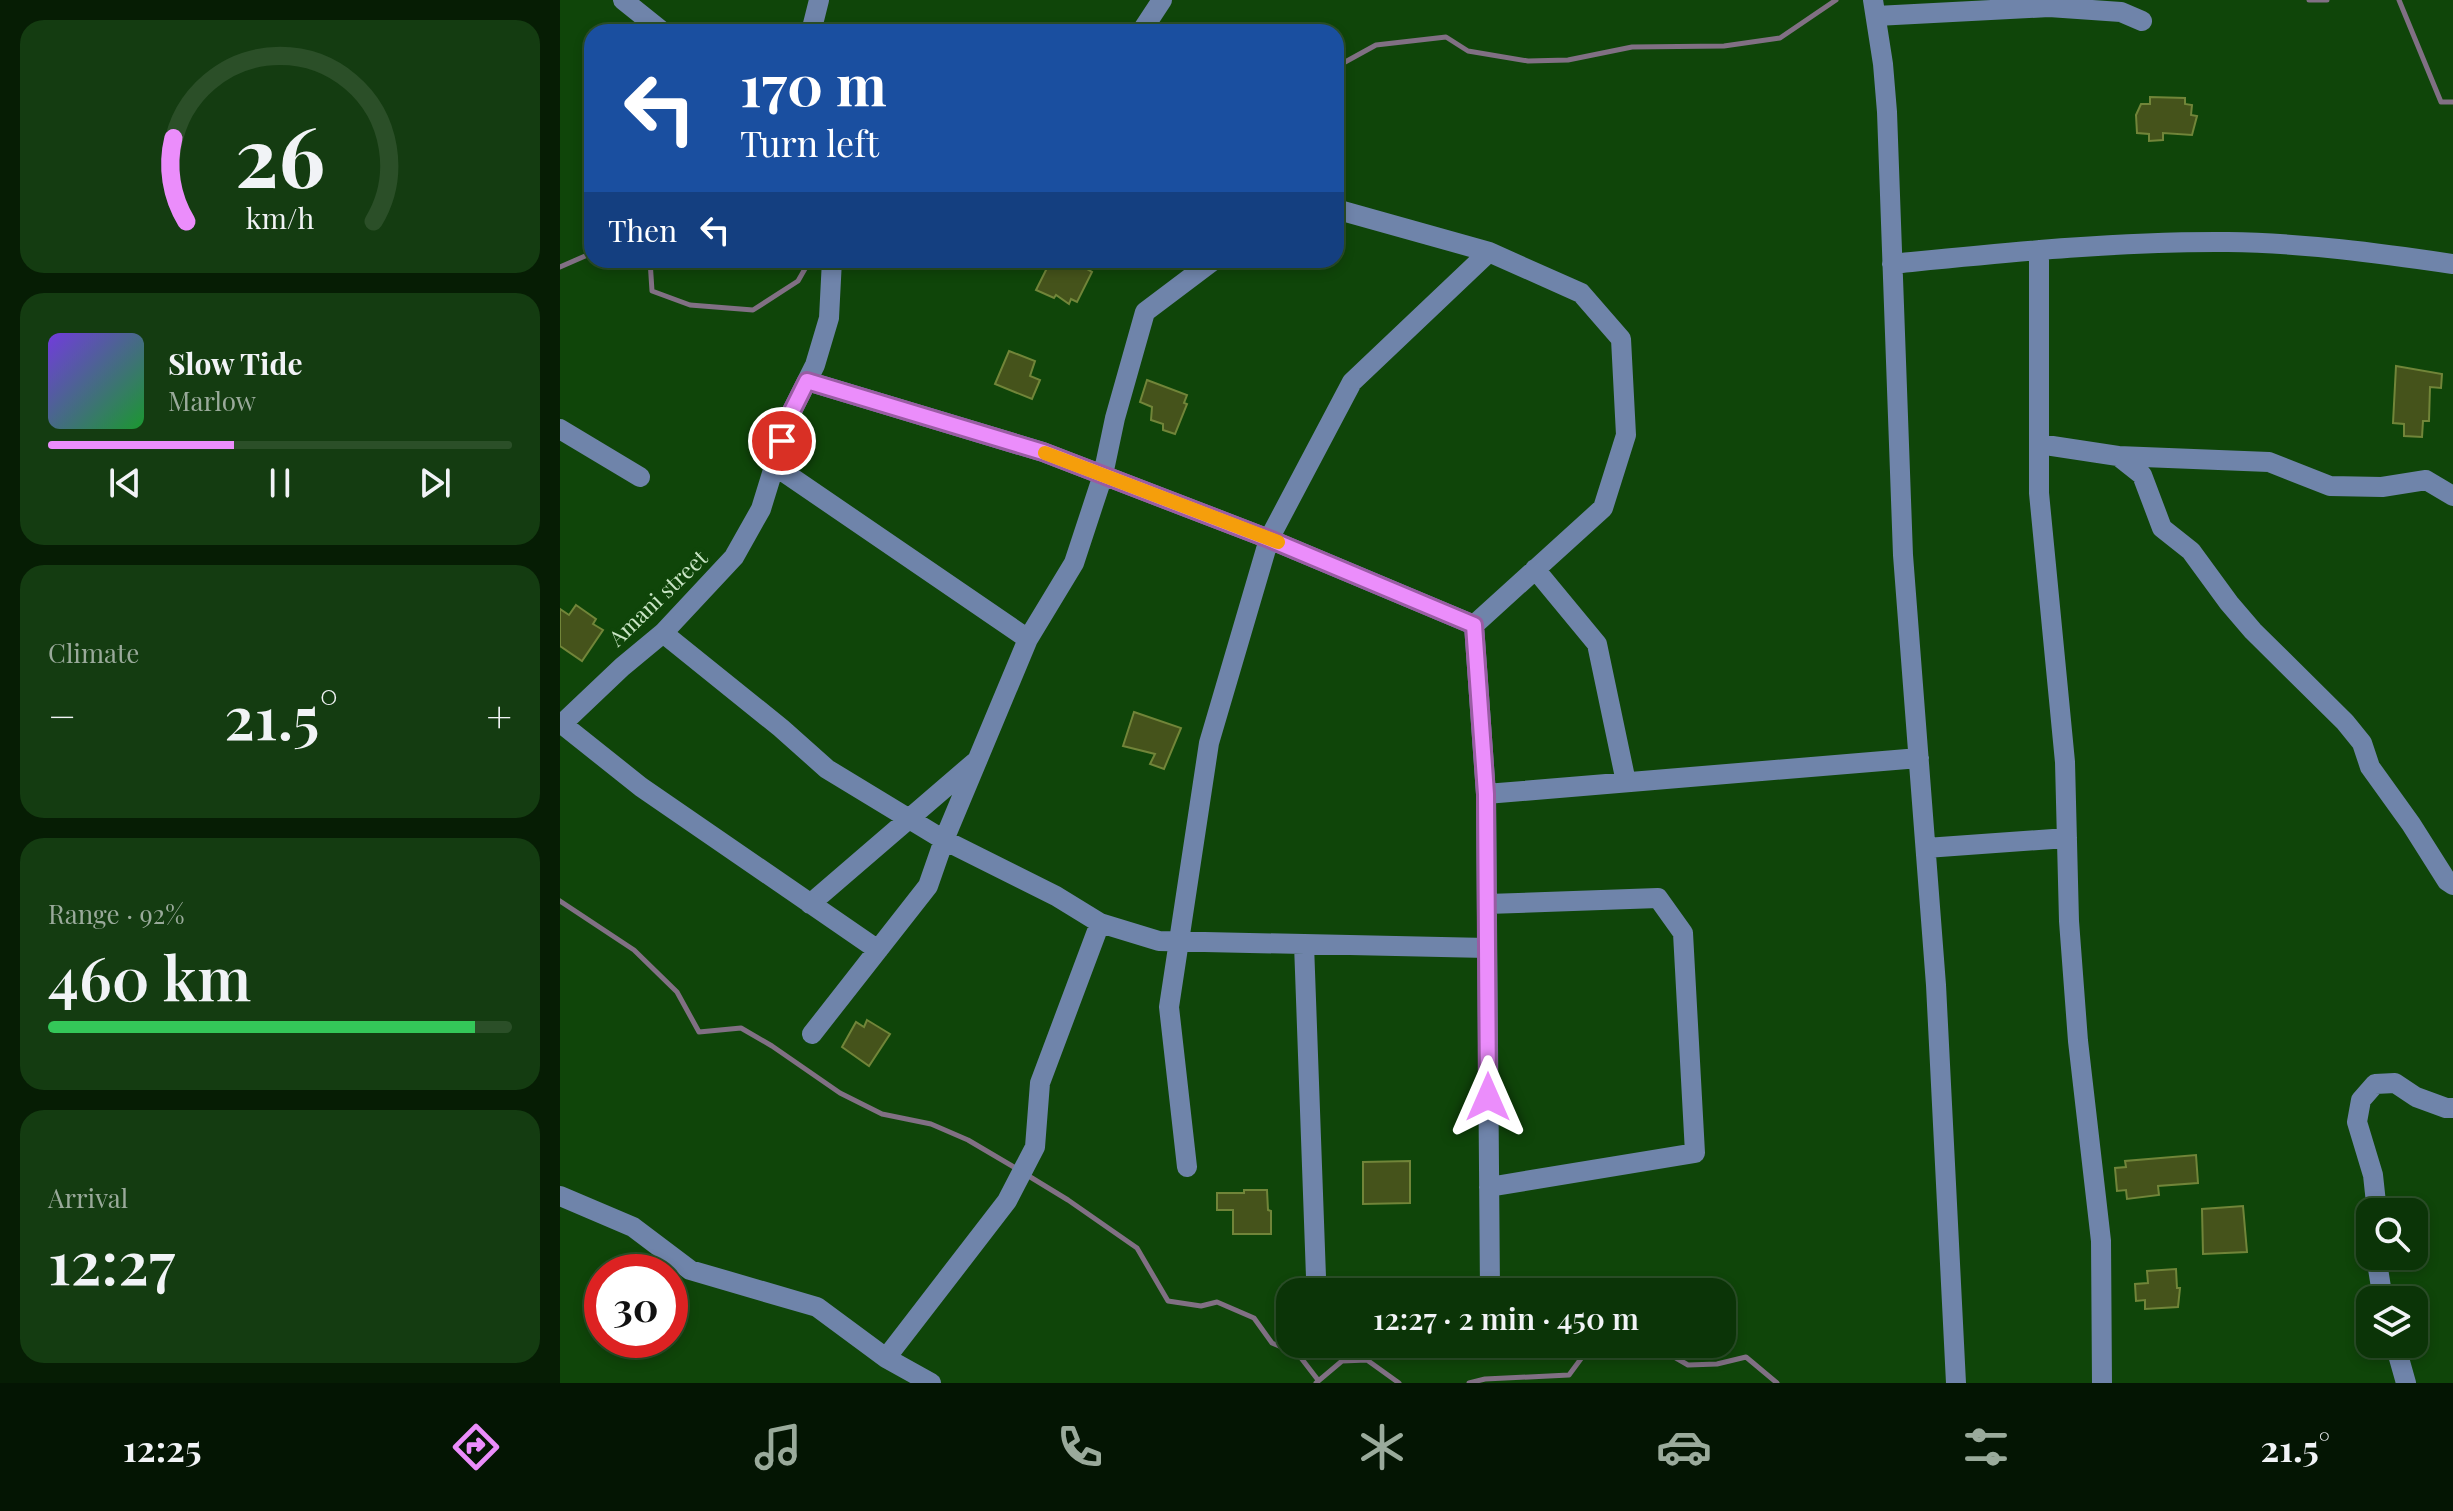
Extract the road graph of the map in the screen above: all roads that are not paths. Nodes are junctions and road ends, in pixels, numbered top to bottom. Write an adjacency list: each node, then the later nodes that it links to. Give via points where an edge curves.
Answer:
1 (623, 0): 6 (street)
2 (819, 0): 7 (street)
3 (1162, 0): 8 (street)
4 (1874, 8): 5 (street, via 2049,7 2121,12); 12 (street, via 1887,112)
5 (2142, 21)
6 (653, 24)
7 (813, 24)
8 (1146, 24)
9 (1344, 213): 11 (street)
10 (2039, 250): 12 (street); 13 (street, via 2266,244); 18 (street)
11 (1489, 252): 24 (street, via 1352,382); 25 (street, via 1581,293 1621,339 1626,435 1603,508)
12 (1892, 264): 30 (street, via 1903,555)
13 (2453, 264)
14 (832, 268): 16 (street, Amani street, via 829,318)
15 (1203, 268): 21 (street, via 1145,312)
16 (807, 381): 20 (street, Amani street); 21 (street)
17 (560, 429): 22 (street)
18 (2039, 444): 19 (street); 35 (street)
19 (2118, 456): 23 (street, via 2269,462 2330,486 2382,487 2426,480); 38 (street, via 2142,475 2162,528 2191,551 2253,631 2362,743 2370,767)
20 (775, 466): 27 (street, Amani street, via 761,509 734,557); 28 (street)
21 (1103, 475): 24 (street); 28 (street, via 1074,563)
22 (640, 477)
23 (2453, 496)
24 (1269, 539): 26 (street); 42 (street, via 1209,743)
25 (1535, 569): 26 (street); 32 (street, via 1597,644)
26 (1474, 625): 33 (street)
27 (663, 633): 29 (street, Amani street); 34 (street, via 827,769)
28 (1028, 639): 31 (street)
29 (561, 723): 39 (street, via 641,787)
30 (1919, 758): 32 (street); 37 (street)
31 (978, 759): 34 (street); 36 (street)
32 (1626, 782): 33 (street)
33 (1486, 794): 40 (street)
34 (909, 819): 36 (street); 39 (street)
35 (2067, 838): 37 (street); 58 (street, via 2078,1041 2101,1241)
36 (944, 840): 41 (street); 45 (street, via 928,886)
37 (1926, 848): 57 (street)
38 (2453, 885)
39 (810, 904): 45 (street)
40 (1487, 904): 44 (street); 49 (street, via 1658,898 1683,933 1695,1153)
41 (1100, 923): 42 (street, via 1159,941); 54 (street, via 1040,1083 1035,1147 1007,1201)
42 (1179, 941): 43 (street); 48 (street, via 1169,1007)
43 (1304, 944): 44 (street); 52 (street)
44 (1487, 948): 49 (street)
45 (878, 950): 46 (street)
46 (812, 1034)
47 (2453, 1108): 51 (street, via 2416,1097 2395,1083 2375,1084 2361,1100 2357,1122)
48 (1187, 1167)
49 (1489, 1187): 53 (street)
50 (560, 1196): 54 (street, via 633,1227 690,1270 817,1307)
51 (2375, 1198)
52 (1316, 1277)
53 (1490, 1278)
54 (886, 1358): 56 (street)
55 (2399, 1358): 59 (street)
56 (931, 1383)
57 (1956, 1383)
58 (2102, 1383)
59 (2406, 1383)

